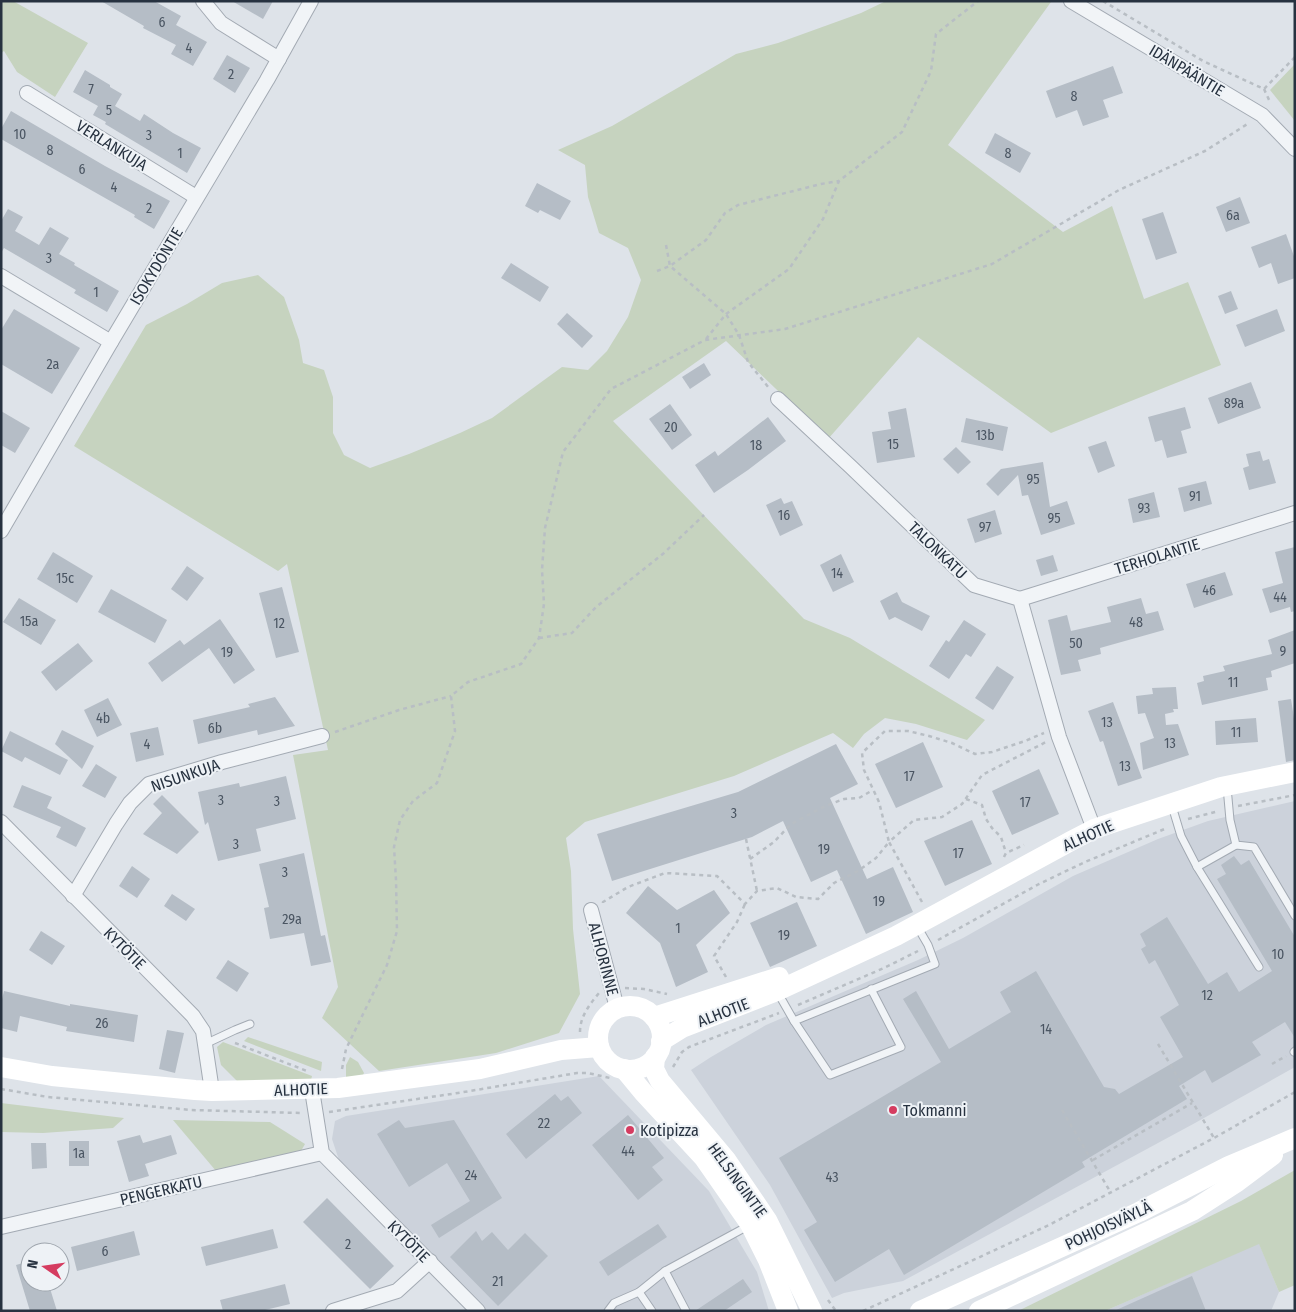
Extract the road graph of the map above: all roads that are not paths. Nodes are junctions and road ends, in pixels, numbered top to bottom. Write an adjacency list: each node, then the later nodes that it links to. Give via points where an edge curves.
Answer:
1 (203, 1): 4 (street, via 221,23)
2 (312, 1): 4 (street, ISOKYDÖNTIE)
3 (1071, 1): 6 (street, IDÄNPÄÄNTIE, via 1262,115)
4 (279, 59): 7 (street, ISOKYDÖNTIE)
5 (27, 93): 7 (street, VERLANKUJA)
6 (1295, 149)
7 (196, 197): 9 (street, ISOKYDÖNTIE)
8 (1, 276): 9 (street)
9 (111, 342): 12 (street, ISOKYDÖNTIE)
10 (778, 399): 13 (street, TALONKATU, via 974,585)
11 (1295, 513): 13 (street, TERHOLANTIE)
12 (1, 531)
13 (1020, 599): 19 (street, via 1055,734)
14 (322, 736): 22 (street, NISUNKUJA, via 149,784 130,802)
15 (1295, 772): 16 (street, ALHOTIE)
16 (1226, 786): 17 (street, ALHOTIE); 20 (lane)
17 (1171, 803): 19 (street, ALHOTIE); 21 (lane, via 1181,836)
18 (1, 822): 22 (street, KYTÖTIE)
19 (1094, 830): 25 (street, ALHOTIE)
20 (1236, 845): 21 (lane); 24 (lane, via 1254,847)
21 (1197, 866): 26 (lane)
22 (74, 896): 34 (street, KYTÖTIE, via 193,1016 203,1031)
23 (590, 910): 29 (street, ALHORINNE)
24 (1295, 916)
25 (916, 926): 27 (street, ALHOTIE); 28 (lane, via 935,964)
26 (1259, 967)
27 (774, 985): 31 (street, ALHOTIE); 32 (lane)
28 (872, 989): 32 (lane); 32 (lane, via 901,1047 830,1076)
29 (617, 1008): 30 (street, via 637,1006); 35 (street, via 601,1024 598,1040)
30 (654, 1016): 31 (street, ALHOTIE); 36 (street, via 660,1028)
31 (679, 1019): 36 (street, ALHOTIE)
32 (794, 1021)
33 (250, 1024): 34 (lane)
34 (205, 1044): 40 (street, KYTÖTIE)
35 (591, 1048): 38 (street, via 613,1065); 39 (street, ALHOTIE, via 561,1050 480,1069 338,1088)
36 (658, 1049): 38 (street, via 647,1065); 43 (street, HELSINGINTIE, via 654,1069 660,1081 727,1161)
37 (1, 1067): 40 (street, ALHOTIE, via 52,1076)
38 (620, 1075): 43 (street, HELSINGINTIE, via 643,1092)
39 (311, 1081): 40 (street, ALHOTIE); 42 (street)
40 (212, 1091)
41 (1295, 1138): 55 (street, POHJOISVÄYLÄ); 56 (street, POHJOISVÄYLÄ, via 1238,1182 1192,1211)
42 (322, 1153): 44 (street, PENGERKATU); 45 (street, KYTÖTIE)
43 (759, 1222): 46 (lane); 53 (street, HELSINGINTIE, via 768,1260); 54 (street, HELSINGINTIE)
44 (1, 1227)
45 (430, 1261): 48 (street, via 397,1291); 49 (street, KYTÖTIE)
46 (665, 1271): 47 (lane); 52 (lane)
47 (639, 1292): 50 (lane, via 614,1303); 51 (lane)
48 (333, 1311)
49 (478, 1311)
50 (608, 1311)
51 (652, 1311)
52 (686, 1311)
53 (788, 1311)
54 (812, 1311)
55 (920, 1311)
56 (979, 1311)

